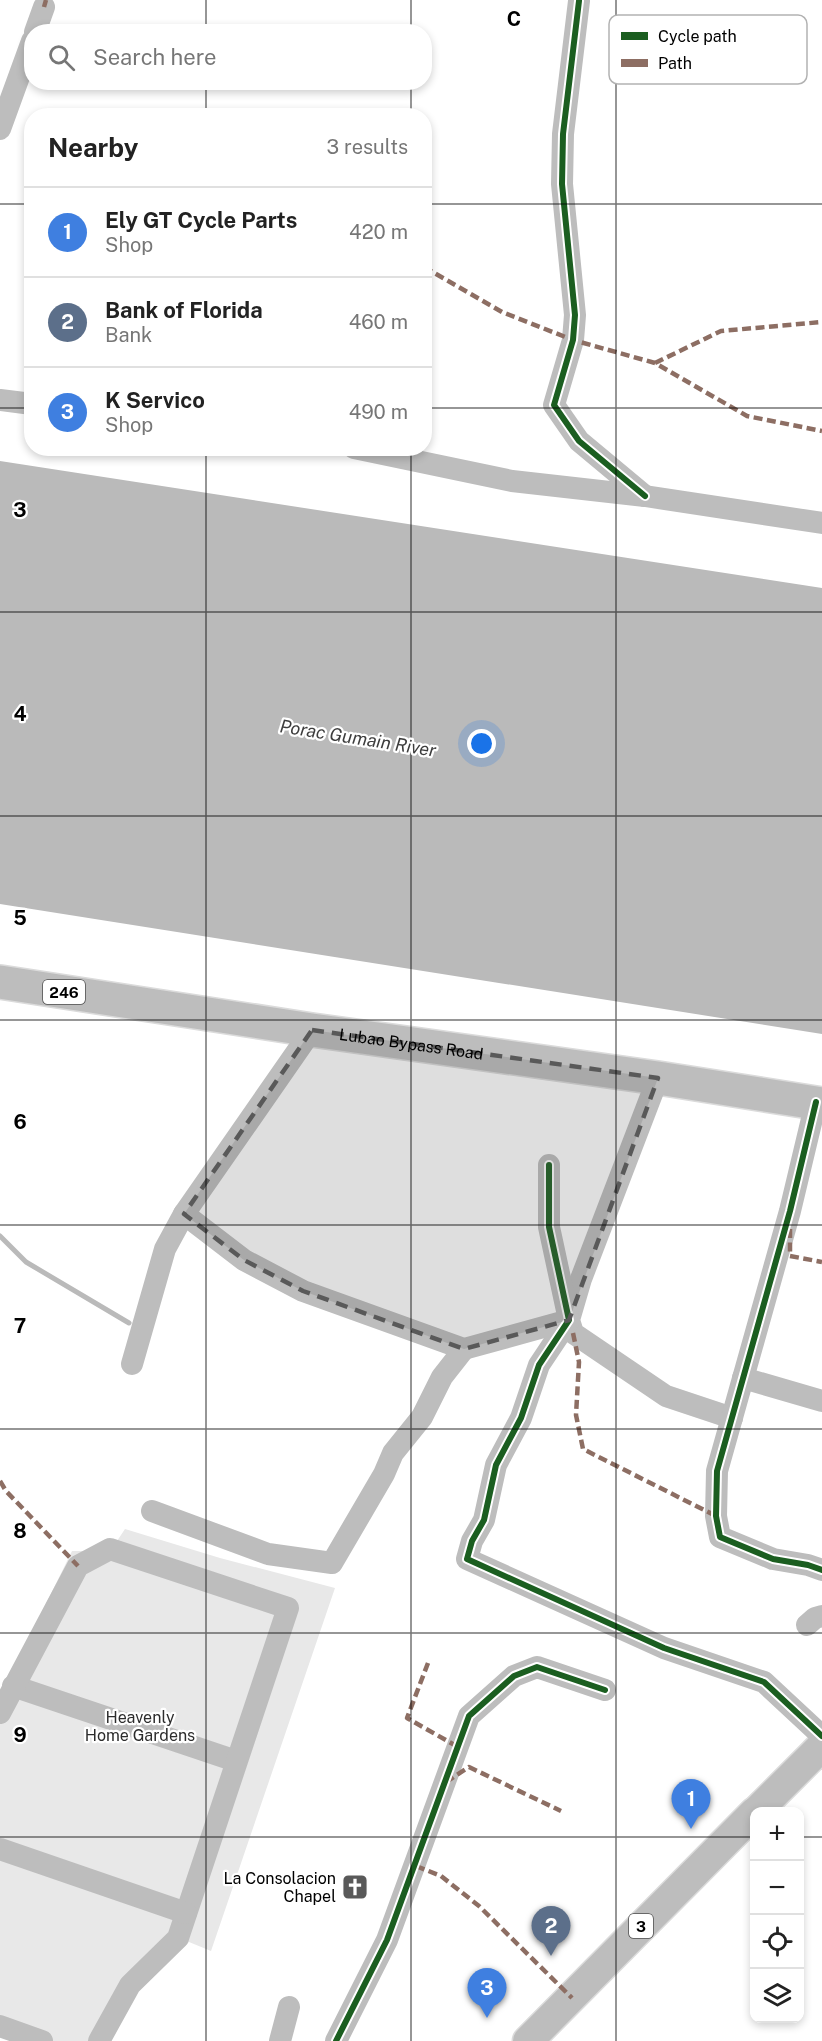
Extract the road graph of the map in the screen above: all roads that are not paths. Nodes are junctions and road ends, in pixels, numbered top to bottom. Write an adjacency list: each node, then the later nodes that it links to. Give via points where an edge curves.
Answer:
1 (579, 1): 11 (street, via 563,134 562,184 575,315 573,340 554,405 579,441)
2 (44, 7): 3 (street)
3 (38, 24)
4 (24, 63): 5 (street)
5 (0, 129)
6 (1, 400): 7 (street)
7 (24, 403)
8 (432, 450): 10 (street)
9 (395, 456): 10 (street)
10 (457, 468): 11 (street, via 512,480)
11 (645, 496): 12 (street)
12 (822, 523)
13 (0, 982): 14 (highway, Lubao Bypass Road / 246)
14 (312, 1030): 15 (highway, Lubao Bypass Road); 18 (street)
15 (658, 1078): 16 (highway, Lubao Bypass Road); 19 (street)
16 (819, 1103): 22 (street)
17 (549, 1165): 19 (street, via 549,1227)
18 (184, 1214): 20 (street, via 244,1260 303,1291); 21 (street, via 165,1249)
19 (569, 1320): 20 (street); 24 (street, via 573,1333 666,1396); 30 (street, via 539,1365 521,1419 496,1465 484,1520 467,1559 664,1648 765,1682)
20 (464, 1349): 25 (street, via 442,1377 422,1417 393,1453 332,1563 268,1554)
21 (132, 1364)
22 (743, 1378): 23 (street); 24 (street)
23 (822, 1401)
24 (732, 1418): 26 (street, via 717,1471 716,1516 720,1537 773,1559)
25 (152, 1512)
26 (822, 1570)
27 (14, 1686): 29 (street); 32 (street); 32 (street, via 78,1566 110,1549 288,1608)
28 (605, 1690): 42 (street, via 537,1667 514,1676 469,1716 387,1940)
29 (0, 1713)
30 (822, 1736)
31 (822, 1746): 33 (main road, 3)
32 (236, 1761): 36 (street)
33 (760, 1807)
34 (750, 1817): 43 (main road, 3)
35 (0, 1849): 36 (street)
36 (186, 1913): 40 (street, via 178,1938 130,1985)
37 (289, 2007): 41 (street)
38 (0, 2026): 39 (street)
39 (42, 2041)
40 (99, 2041)
41 (280, 2041)
42 (336, 2041)
43 (528, 2041)

